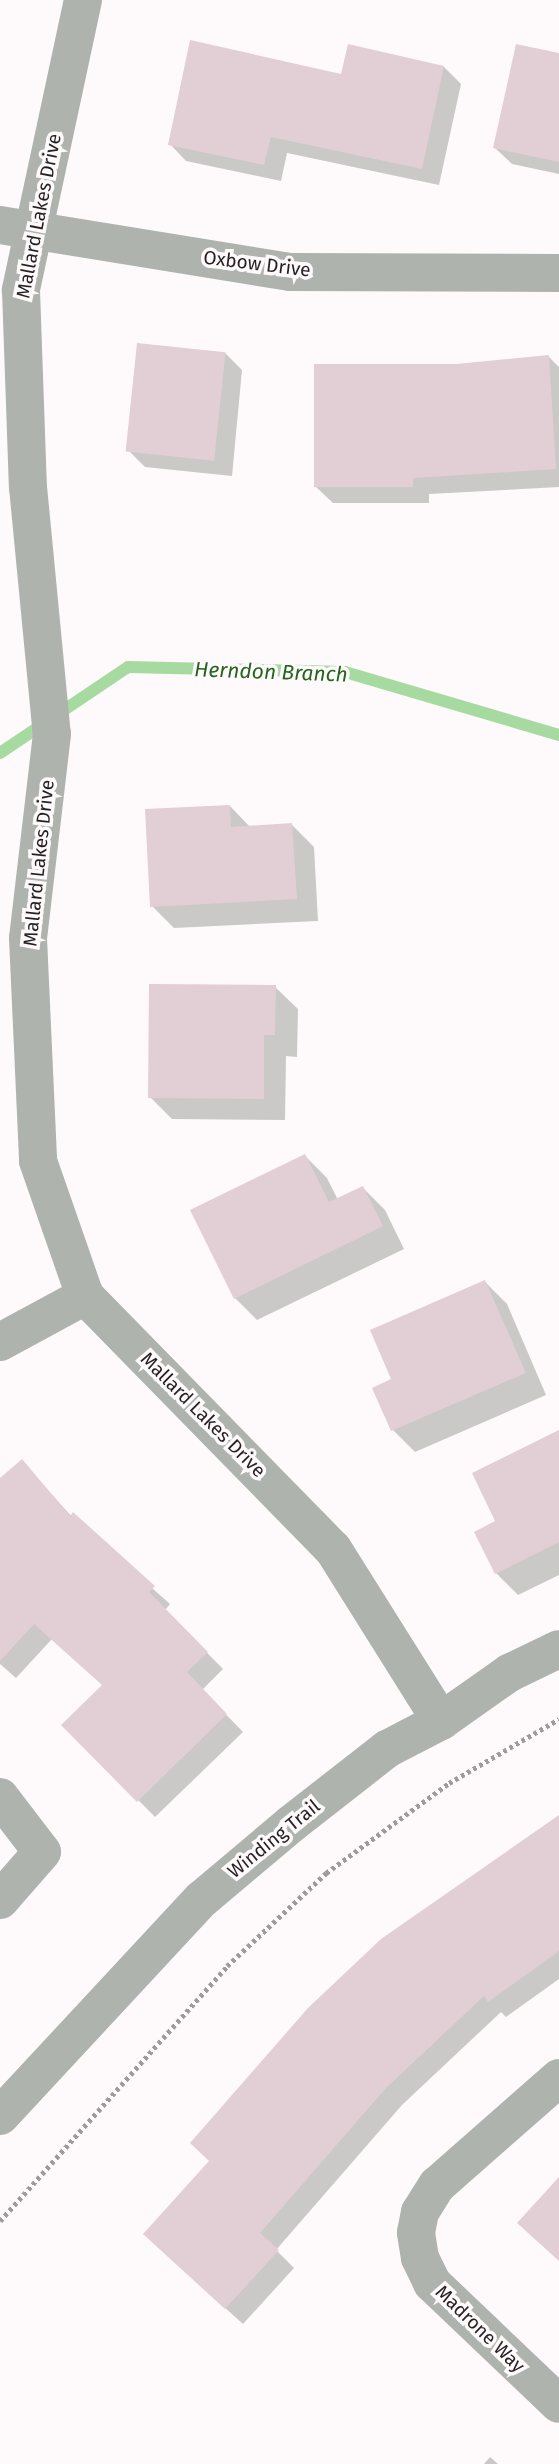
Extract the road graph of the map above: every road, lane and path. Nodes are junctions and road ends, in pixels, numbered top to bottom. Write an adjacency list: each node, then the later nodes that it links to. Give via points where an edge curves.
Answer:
1 (83, 0): 2 (street, Mallard Lakes Drive)
2 (17, 229): 3 (street, Oxbow Drive, via 290,271); 4 (street, Mallard Lakes Drive, via 28,487 52,734 28,938 38,1161)
3 (559, 273)
4 (85, 1296): 5 (street); 8 (street, Mallard Lakes Drive, via 333,1549)
5 (0, 1342)
6 (559, 1649): 8 (street, Winding Trail, via 509,1673)
7 (559, 1719): 13 (path, via 449,1783 326,1873 227,1966)
8 (440, 1721): 12 (street, Winding Trail, via 387,1749 202,1899)
9 (0, 1797): 10 (street, via 42,1852)
10 (0, 1900)
11 (559, 2078): 14 (street, Madrone Way, via 437,2185 419,2212 417,2245 425,2271 441,2293)
12 (0, 2116)
13 (0, 2221)
14 (559, 2403)

